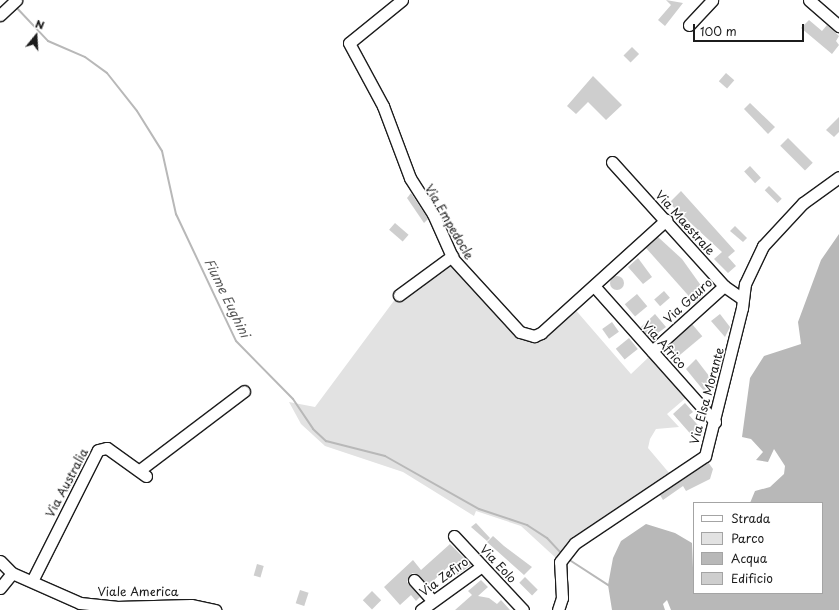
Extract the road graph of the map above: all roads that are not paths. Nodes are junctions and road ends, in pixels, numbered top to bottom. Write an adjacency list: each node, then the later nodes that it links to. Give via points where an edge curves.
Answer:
1 (402, 0): 11 (street, Via Empedocle, via 349,43 385,112 410,178 433,214)
2 (712, 0): 6 (street)
3 (809, 0): 7 (street)
4 (13, 2): 5 (street)
5 (0, 15)
6 (689, 25)
7 (839, 26)
8 (612, 162): 10 (street, Via Maestrale)
9 (839, 177): 15 (street, Via Elsa Morante, via 804,203 773,233 763,246)
10 (666, 220): 12 (street, Via Empedocle); 13 (street, Via Maestrale)
11 (452, 256): 12 (street, Via Empedocle, via 513,325 528,336 541,333); 14 (street)
12 (594, 286): 16 (street, Via Africo)
13 (724, 286): 15 (street, Via Maestrale); 16 (street, Via Gauro)
14 (399, 295)
15 (742, 298): 18 (street, Via Elsa Morante, via 742,308)
16 (652, 350): 18 (street, Via Africo)
17 (244, 391): 23 (street, Via Australia, via 143,473 107,448 98,450)
18 (715, 422): 30 (street, Via Elsa Morante, via 705,456 575,543 560,562 562,598)
19 (454, 536): 21 (street, Via Eolo)
20 (0, 561): 22 (street, Viale America)
21 (482, 566): 26 (street, Via Zefiro); 29 (street, Via Eolo)
22 (12, 572): 23 (street, Viale America); 25 (street)
23 (33, 579): 27 (street, Viale America, via 87,604 116,607 191,605)
24 (414, 580): 26 (street)
25 (0, 588)
26 (433, 601): 28 (street, Via Zefiro)
27 (215, 610)
28 (421, 610)
29 (523, 610)
30 (558, 610)

